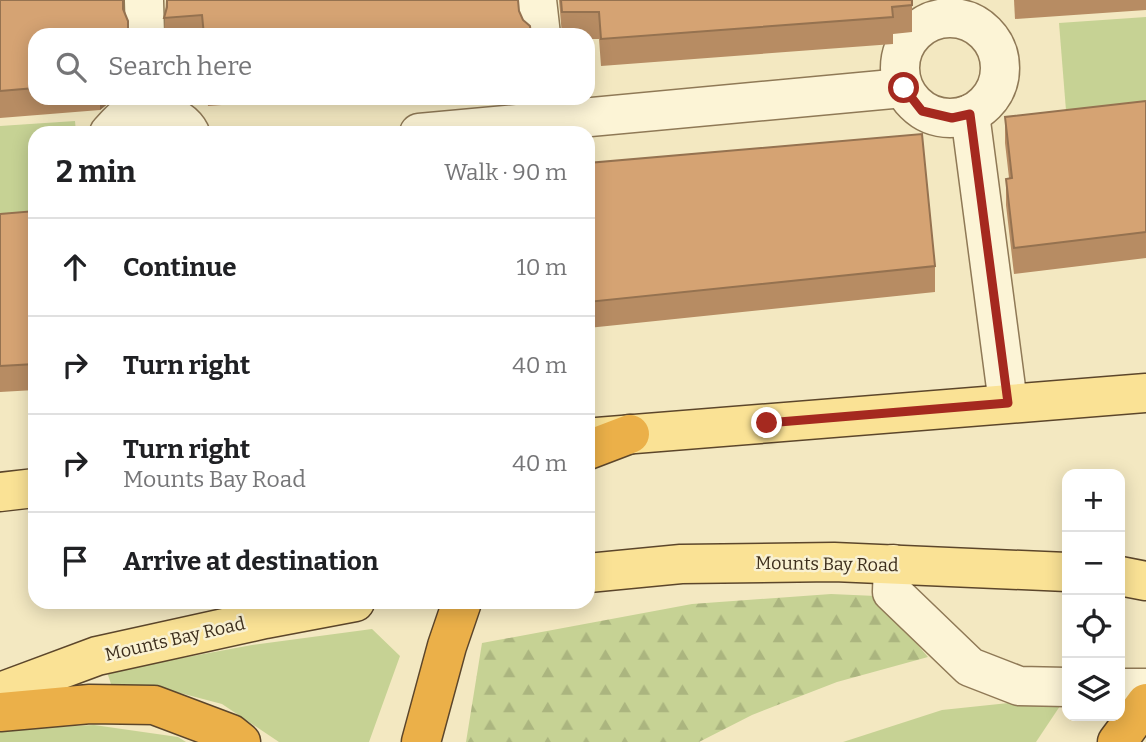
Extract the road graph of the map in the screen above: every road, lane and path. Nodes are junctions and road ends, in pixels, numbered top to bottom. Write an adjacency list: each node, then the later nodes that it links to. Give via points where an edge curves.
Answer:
1 (537, 0): 3 (lane)
2 (942, 9): 4 (lane, via 906,43 899,61); 7 (lane, via 986,33 999,60 996,89)
3 (540, 28)
4 (904, 88): 6 (lane); 7 (lane, via 922,111 952,118)
5 (149, 105): 8 (lane); 9 (lane)
6 (548, 109): 10 (lane)
7 (970, 114): 12 (lane)
8 (116, 126)
9 (185, 126)
10 (457, 126)
11 (1146, 393): 12 (main road)
12 (1008, 403): 13 (main road)
13 (630, 434): 14 (main road); 15 (highway)
14 (595, 437)
15 (595, 447)
16 (28, 489): 17 (main road)
17 (0, 492)
18 (893, 564): 19 (main road, Mounts Bay Road, via 681,564); 20 (main road, Mounts Bay Road); 25 (lane, via 892,592 970,667 1019,686)
19 (595, 572)
20 (1062, 572)
21 (1125, 577): 22 (main road)
22 (1146, 581)
23 (318, 609): 28 (main road, Mounts Bay Road, via 97,656)
24 (460, 609): 32 (highway)
25 (1062, 687)
26 (1125, 688): 27 (lane)
27 (1146, 688)
28 (0, 692)
29 (1146, 703): 33 (highway)
30 (0, 712): 31 (highway, via 90,704 154,705)
31 (241, 742)
32 (421, 742)
33 (1117, 742)

